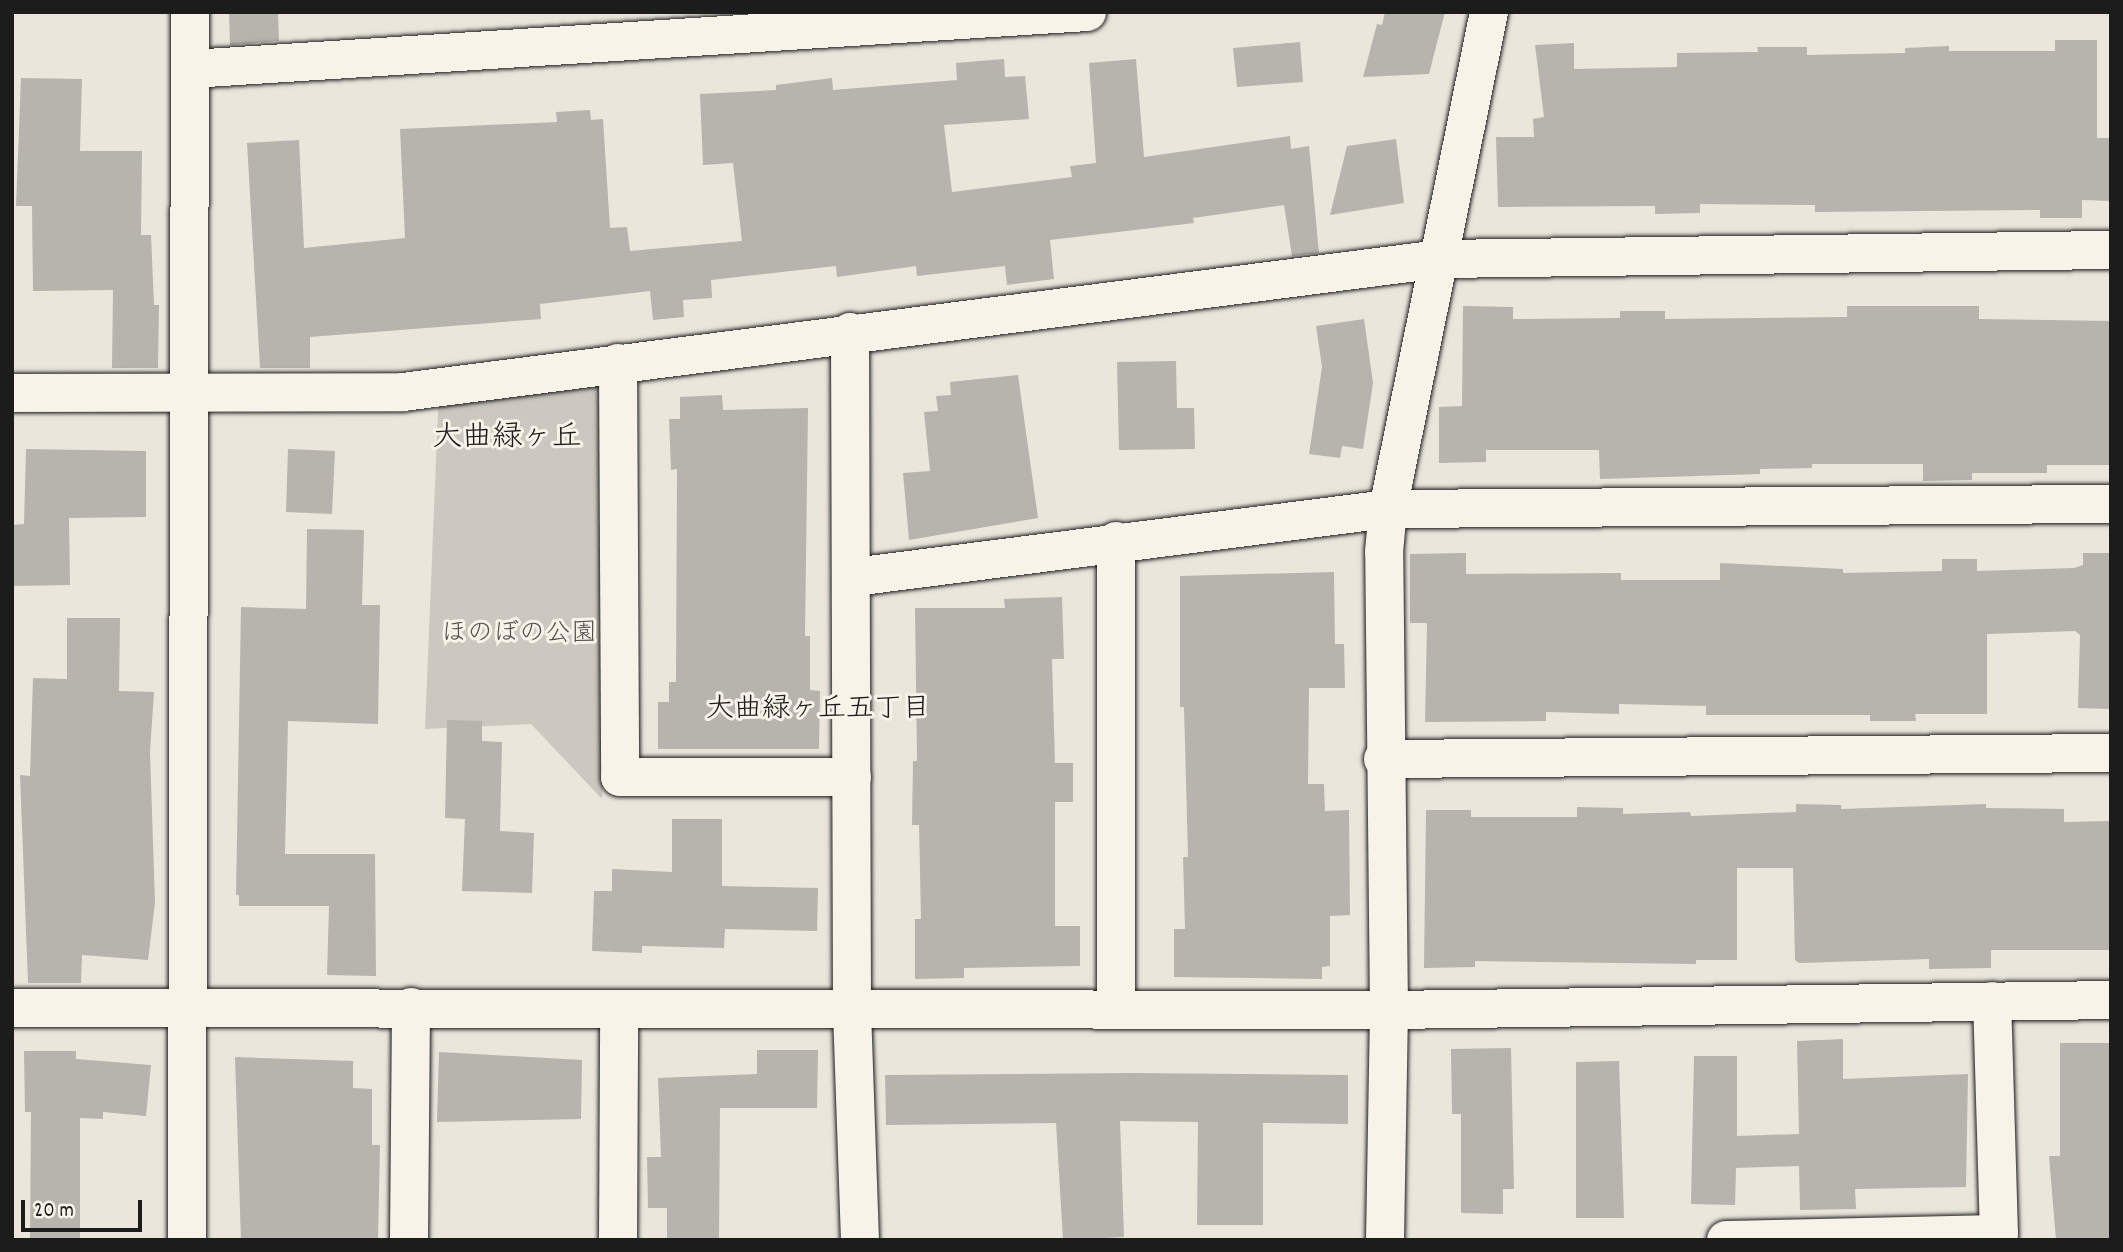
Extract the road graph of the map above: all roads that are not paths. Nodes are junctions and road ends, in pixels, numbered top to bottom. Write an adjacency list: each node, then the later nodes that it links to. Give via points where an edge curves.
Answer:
1 (190, 12): 4 (street)
2 (1087, 12): 4 (street)
3 (1489, 12): 6 (street)
4 (191, 69): 10 (street)
5 (2111, 250): 6 (street)
6 (1440, 259): 7 (street); 12 (street)
7 (850, 332): 8 (street); 14 (street)
8 (618, 363): 10 (street, via 403,392); 17 (street, via 620,777)
9 (12, 393): 10 (street)
10 (192, 394): 20 (street)
11 (2111, 504): 12 (street)
12 (1388, 509): 13 (street); 16 (street)
13 (1116, 541): 14 (street); 23 (street)
14 (854, 578): 17 (street)
15 (2111, 753): 16 (street)
16 (1383, 759): 24 (street)
17 (852, 776): 25 (street)
18 (2111, 1000): 19 (street)
19 (1992, 1001): 24 (street); 32 (street, via 1999,1234)
20 (188, 1006): 21 (street); 22 (street); 27 (street)
21 (411, 1007): 26 (street); 28 (street)
22 (12, 1008)
23 (1116, 1009): 24 (street); 25 (street)
24 (1389, 1010): 31 (street)
25 (852, 1011): 26 (street); 30 (street)
26 (619, 1012): 29 (street)
27 (187, 1240)
28 (409, 1240)
29 (618, 1240)
30 (860, 1240)
31 (1385, 1240)
32 (1726, 1240)

